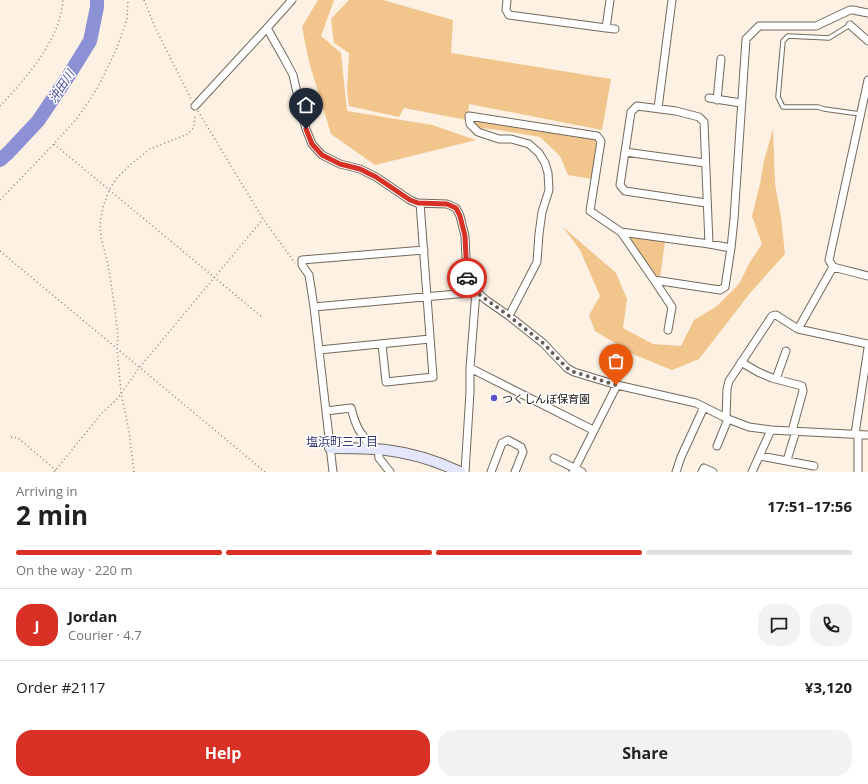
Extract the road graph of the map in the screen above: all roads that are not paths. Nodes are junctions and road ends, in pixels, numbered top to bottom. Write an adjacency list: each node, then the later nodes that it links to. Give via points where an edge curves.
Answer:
1 (292, 0): 7 (street)
2 (507, 0): 8 (street, via 506,10 509,15)
3 (610, 0): 8 (street)
4 (672, 0): 17 (street)
5 (868, 13): 15 (street, via 850,10 816,26 758,26 746,39)
6 (850, 25): 10 (street); 18 (lane, via 829,38 788,36 783,41 778,97 783,107 818,107)
7 (267, 28): 16 (street); 21 (street, via 293,75 312,144 322,155 340,164 360,169 410,200)
8 (606, 28): 9 (street)
9 (615, 29)
10 (868, 41)
11 (721, 59): 14 (street)
12 (868, 80): 18 (street)
13 (709, 98): 14 (street)
14 (717, 100): 15 (street)
15 (741, 103): 25 (street)
16 (195, 106)
17 (658, 108): 19 (street, via 637,106 631,112); 20 (street, via 699,117 704,122)
18 (860, 114): 27 (street, via 829,260)
19 (625, 152): 20 (street); 22 (street, via 620,185 625,191)
20 (705, 163): 22 (street)
21 (420, 203): 26 (street); 30 (street, via 447,204 456,208 465,236 467,281)
22 (706, 203): 24 (street)
23 (621, 232): 24 (street); 29 (street); 33 (street, via 590,211 601,141 597,136 469,116 470,124 478,132 499,139 529,144 539,153 548,173 549,190 542,212 537,262)
24 (709, 244): 25 (street)
25 (731, 248): 29 (street, via 725,287 720,290)
26 (424, 250): 31 (street); 32 (street, via 302,260 302,265 309,275)
27 (833, 267): 28 (street); 34 (street)
28 (868, 276)
29 (654, 280): 35 (street, via 672,307)
30 (476, 291): 31 (street); 33 (street); 43 (street)
31 (427, 296): 32 (street); 36 (street)
32 (314, 306): 40 (street)
33 (509, 316): 45 (street, via 543,343 567,368)
34 (798, 329): 38 (street); 42 (street, via 776,315 772,316)
35 (668, 330)
36 (430, 339): 37 (street); 37 (street, via 433,377 386,382)
37 (382, 344): 40 (street)
38 (868, 344)
39 (868, 348): 52 (street)
40 (319, 350): 47 (street)
41 (786, 351): 44 (street)
42 (741, 362): 44 (street); 48 (street, via 729,381)
43 (470, 368): 49 (street); 66 (street)
44 (776, 379): 51 (street, via 802,386 804,391)
45 (616, 385): 46 (street, via 696,403); 49 (street)
46 (704, 408): 48 (street); 70 (street)
47 (326, 411): 55 (street); 56 (street, via 351,408 359,430 367,442)
48 (727, 418): 50 (street, via 749,427); 54 (street)
49 (593, 430): 62 (street)
50 (771, 430): 51 (street); 58 (street)
51 (794, 431): 52 (street); 60 (street)
52 (856, 434): 53 (street); 74 (street)
53 (868, 435)
54 (717, 446)
55 (330, 448): 56 (street); 64 (street)
56 (367, 448): 57 (street)
57 (378, 449): 63 (street, via 410,454); 65 (street, via 379,458)
58 (760, 456): 60 (street); 73 (street)
59 (554, 458): 62 (street)
60 (787, 460): 61 (street)
61 (814, 466)
62 (574, 470): 69 (street)
63 (454, 471)
64 (333, 472)
65 (390, 472)
66 (465, 472)
67 (491, 472): 68 (street, via 502,443 508,440 521,447 523,452)
68 (515, 472)
69 (582, 472)
70 (676, 472)
71 (702, 472): 72 (street, via 704,468)
72 (713, 472)
73 (752, 472)
74 (858, 472)

